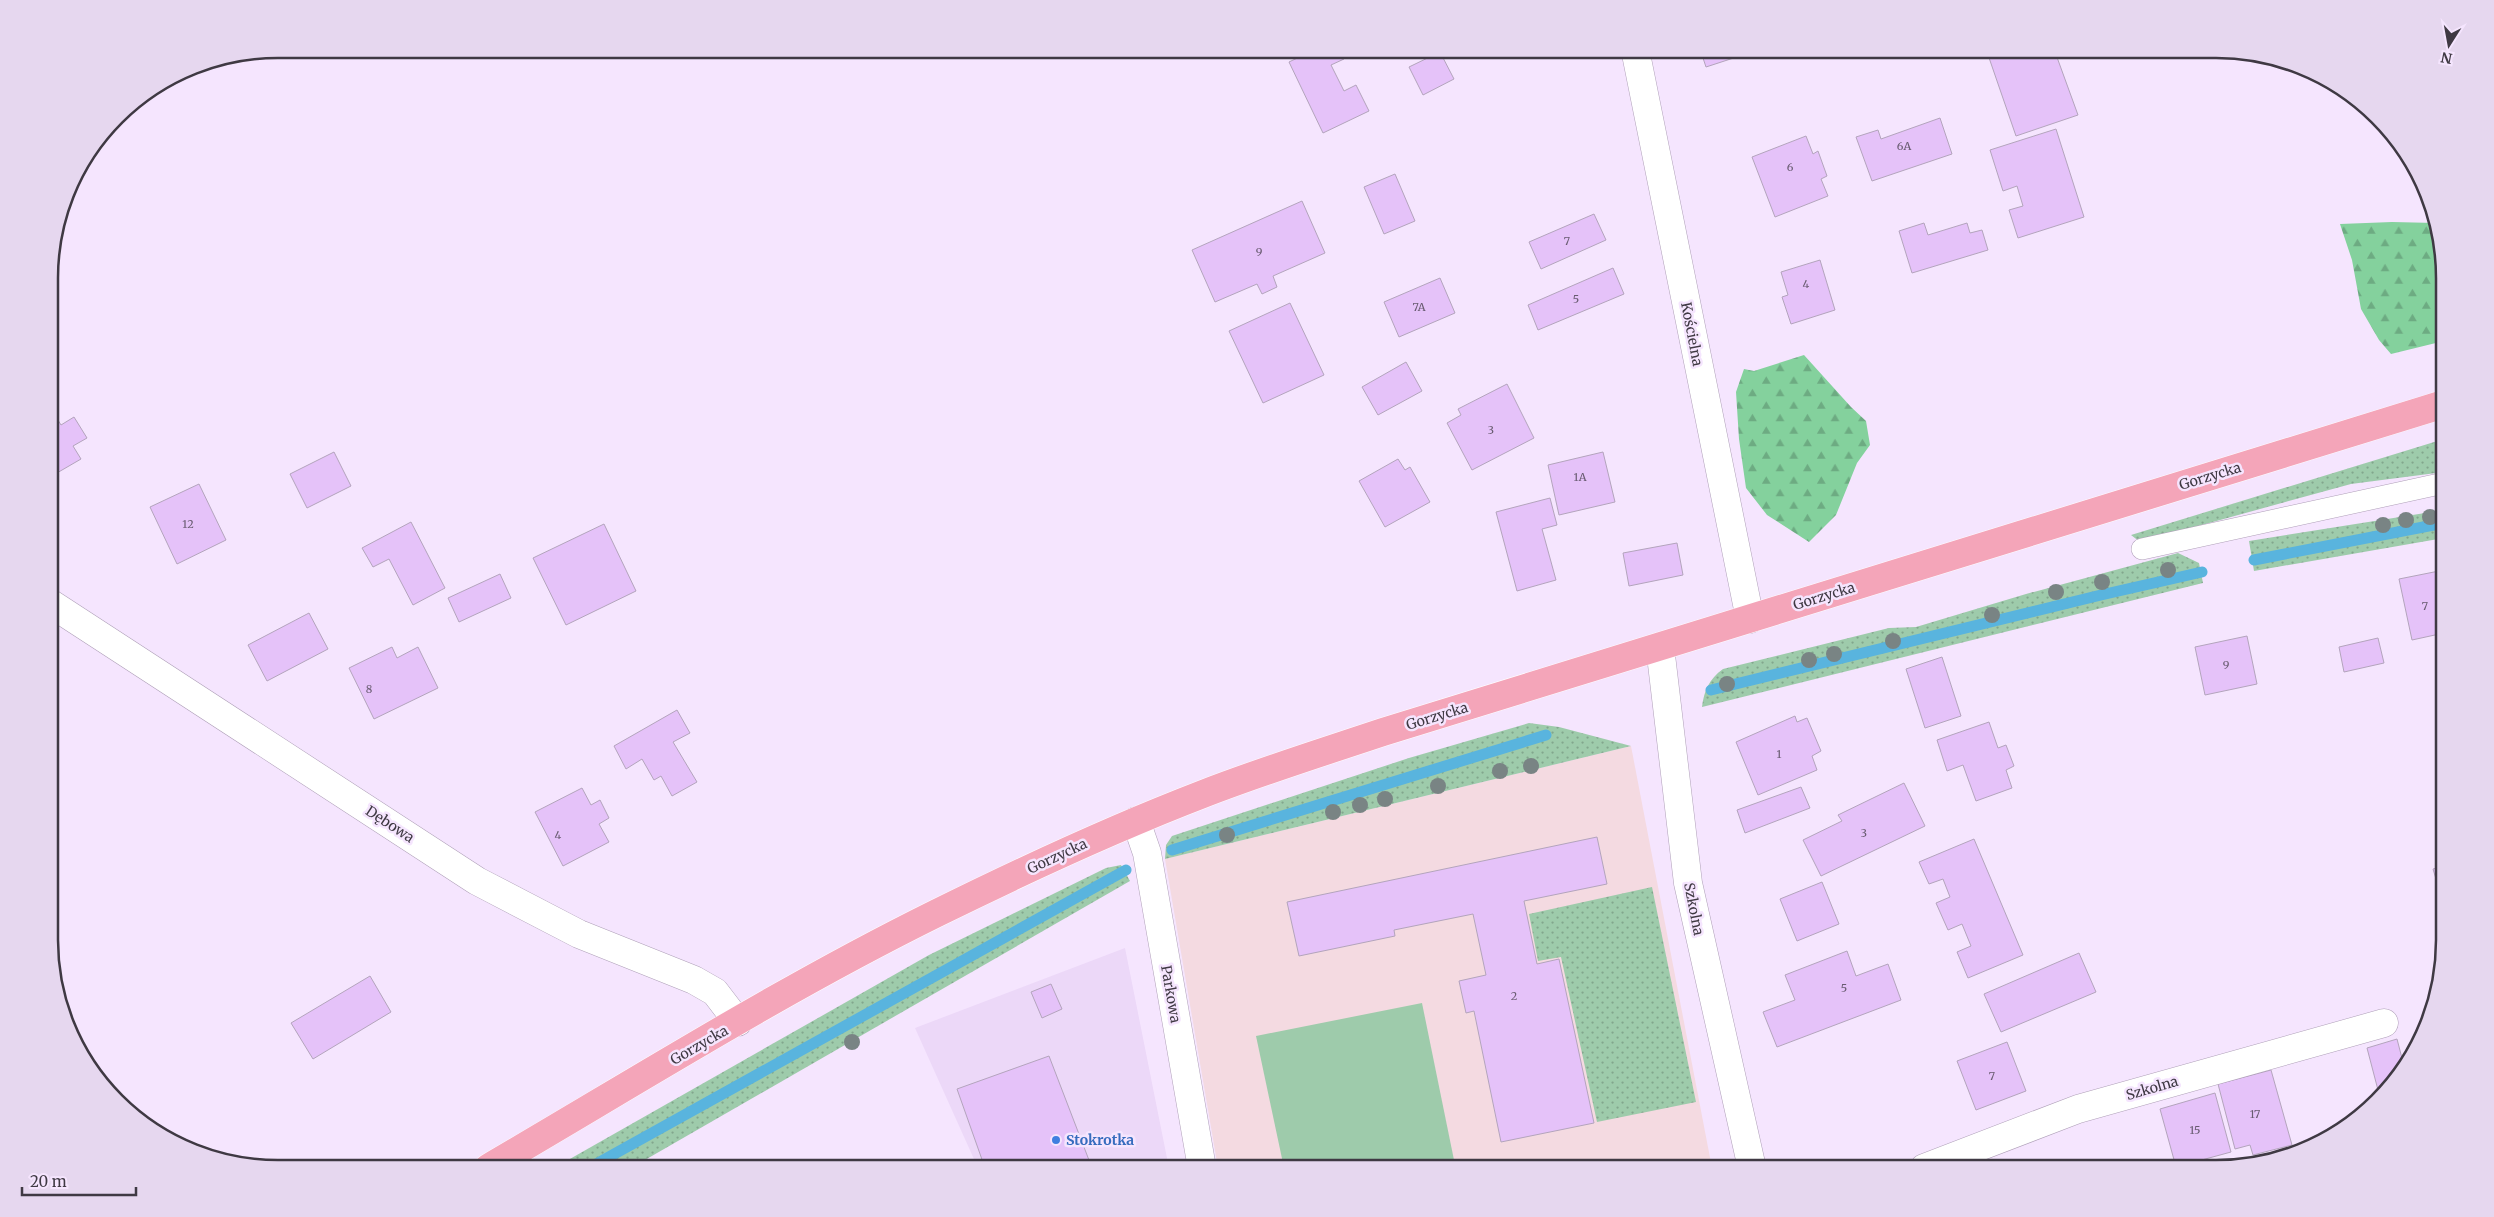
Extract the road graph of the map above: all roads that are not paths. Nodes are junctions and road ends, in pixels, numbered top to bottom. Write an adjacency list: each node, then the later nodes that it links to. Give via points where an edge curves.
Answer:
1 (1637, 58): 6 (street, Kościelna)
2 (2436, 406): 6 (main road, Gorzycka)
3 (2436, 485): 4 (lane)
4 (2142, 549)
5 (58, 608): 9 (street, Dębowa, via 476,881 579,934 694,980 715,992)
6 (1750, 619): 7 (main road, Gorzycka)
7 (1660, 647): 8 (main road, Gorzycka, via 1309,756); 13 (street, Szkolna, via 1688,883)
8 (1136, 821): 9 (main road, Gorzycka, via 936,914); 12 (street, Parkowa, via 1147,853)
9 (738, 1022): 11 (main road, Gorzycka)
10 (2384, 1023): 14 (street, Szkolna, via 2078,1109)
11 (502, 1160)
12 (1201, 1160)
13 (1750, 1160)
14 (1945, 1160)

